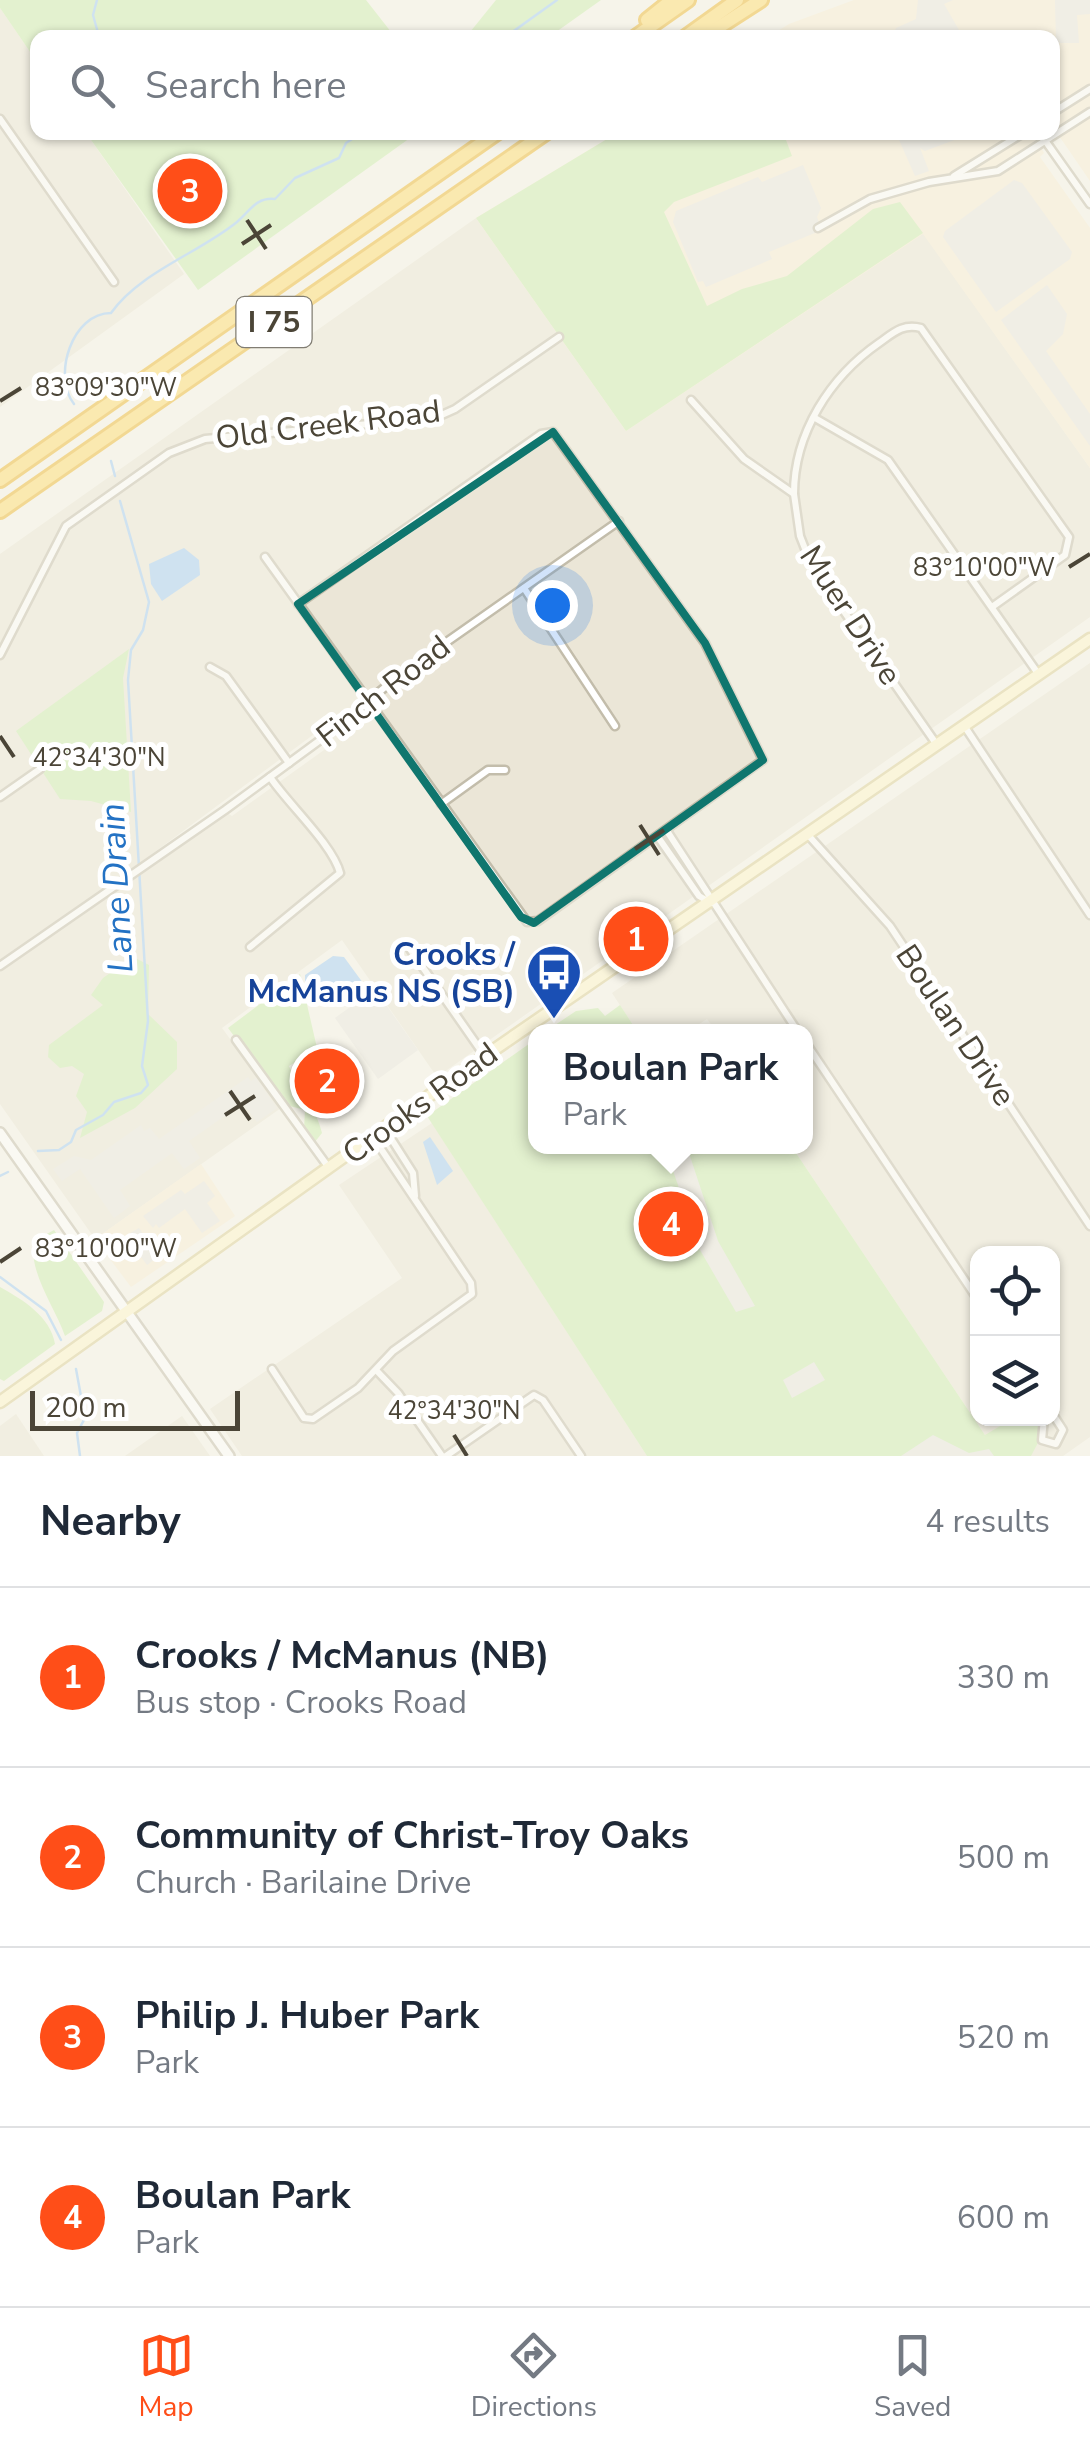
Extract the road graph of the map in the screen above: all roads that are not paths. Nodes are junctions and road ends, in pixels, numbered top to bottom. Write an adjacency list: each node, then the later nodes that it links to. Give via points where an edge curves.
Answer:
1 (672, 0): 5 (highway)
2 (688, 0): 6 (highway)
3 (737, 0): 7 (highway)
4 (761, 0): 8 (highway)
5 (640, 30)
6 (644, 30)
7 (695, 30)
8 (714, 30)
9 (1090, 90): 10 (street)
10 (1060, 108)
11 (1090, 112): 13 (street)
12 (0, 119): 23 (street)
13 (1060, 133)
14 (487, 140): 27 (highway, I 75)
15 (535, 140): 29 (highway, I 75)
16 (1012, 140): 20 (street)
17 (1044, 140): 19 (street)
18 (1050, 140): 19 (street)
19 (1046, 143): 20 (street, via 998,171); 21 (street)
20 (949, 178): 22 (street, via 870,199)
21 (1090, 204)
22 (818, 228)
23 (114, 282)
24 (559, 337): 36 (street, Old Creek Road, via 434,418 206,439 175,449 62,530)
25 (691, 400): 28 (street, via 744,459)
26 (814, 418): 28 (street); 34 (street, via 888,460); 34 (street, via 839,375 880,342 907,326 925,332 1069,537 1065,555)
27 (0, 480)
28 (794, 494): 42 (street, Muer Drive, via 812,564)
29 (0, 511)
30 (619, 521): 32 (street, Finch Road); 33 (street, via 550,432); 49 (street, via 704,644 762,760)
31 (265, 557): 33 (street)
32 (524, 588): 39 (street, Finch Road); 40 (street)
33 (298, 604): 39 (street)
34 (992, 607): 38 (street)
35 (1090, 639): 38 (main road, Crooks Road)
36 (0, 655)
37 (210, 668): 43 (street, via 226,676)
38 (1039, 675): 41 (main road, Crooks Road)
39 (368, 703): 43 (street, Finch Road); 48 (street)
40 (615, 726)
41 (964, 727): 42 (main road, Crooks Road); 53 (street)
42 (938, 746): 50 (main road, Crooks Road)
43 (289, 763): 46 (street, Finch Road)
44 (40, 770): 47 (street)
45 (505, 770): 48 (street, via 488,770)
46 (270, 777): 54 (street, via 340,873); 56 (street, Finch Road)
47 (0, 798)
48 (441, 804): 51 (street, via 530,923)
49 (667, 831): 51 (street); 52 (street)
50 (809, 836): 52 (main road, Crooks Road); 68 (street, Boulan Drive, via 884,918)
51 (658, 837): 52 (street, via 699,896)
52 (712, 904): 57 (main road, Crooks Road); 58 (street)
53 (1090, 915)
54 (250, 947)
55 (410, 949): 62 (street)
56 (0, 966)
57 (533, 1024)
58 (793, 1024)
59 (528, 1027): 62 (main road, Crooks Road)
60 (236, 1040): 66 (street)
61 (813, 1053): 69 (street)
62 (485, 1056): 63 (main road, Crooks Road)
63 (384, 1129): 65 (main road, Crooks Road); 67 (street, via 412,1173)
64 (0, 1133): 70 (street)
65 (373, 1137): 66 (main road, Crooks Road); 67 (street)
66 (329, 1168): 70 (main road, Crooks Road)
67 (414, 1197): 72 (street, via 472,1286 469,1297)
68 (1090, 1226)
69 (970, 1288)
70 (128, 1313): 73 (main road, Crooks Road); 76 (street)
71 (272, 1370): 72 (street, via 304,1418 316,1418)
72 (376, 1370): 77 (street)
73 (0, 1402)
74 (1060, 1424): 75 (street, via 1064,1430 1056,1444 1042,1440)
75 (1043, 1426)
76 (229, 1456)
77 (444, 1456): 78 (street, via 534,1395)
78 (582, 1456)

